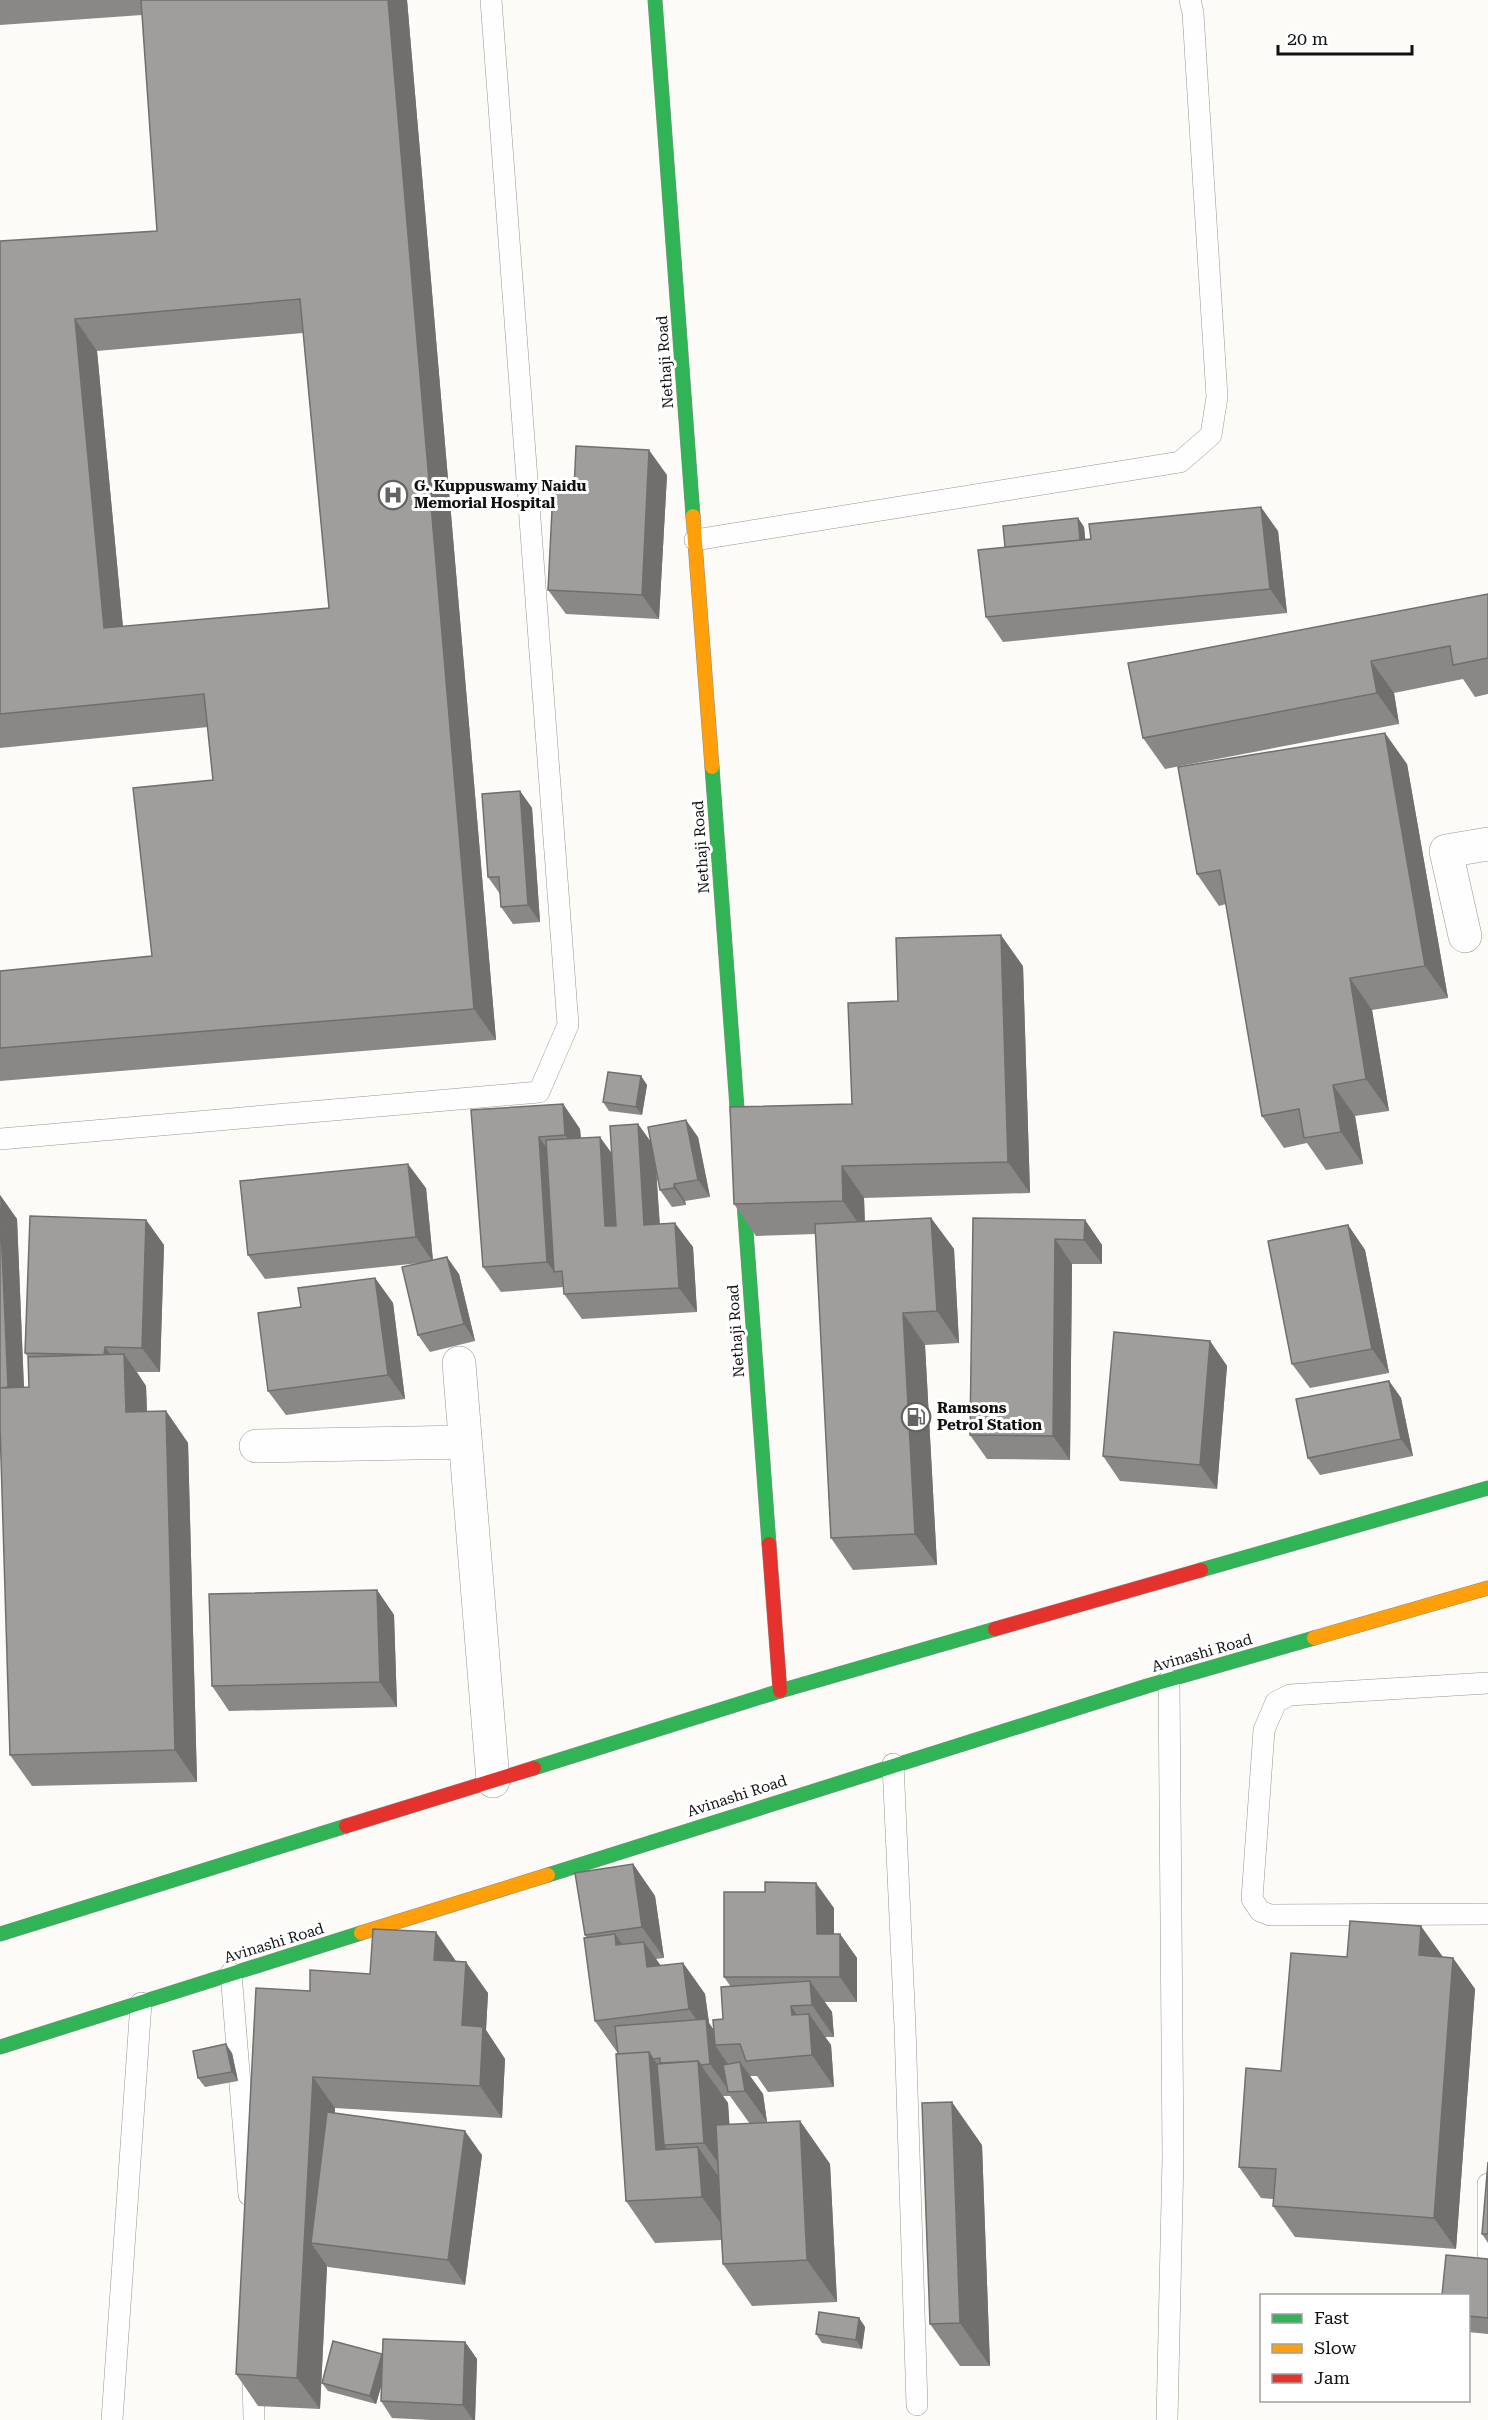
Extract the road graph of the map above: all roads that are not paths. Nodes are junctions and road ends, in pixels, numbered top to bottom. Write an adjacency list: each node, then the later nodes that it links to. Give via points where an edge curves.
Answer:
1 (491, 0): 7 (lane, via 568,1025 539,1092)
2 (655, 0): 4 (main road, Nethaji Road)
3 (1190, 0): 4 (lane, via 1217,397 1211,435 1180,462)
4 (695, 540): 15 (main road, Nethaji Road)
5 (1488, 844): 6 (street, via 1446,851)
6 (1465, 936)
7 (0, 1139)
8 (459, 1363): 9 (street)
9 (465, 1442): 10 (street); 17 (street)
10 (255, 1446)
11 (1488, 1488): 15 (main road)
12 (1488, 1588): 13 (main road, Avinashi Road)
13 (1169, 1680): 16 (main road, Avinashi Road); 30 (lane, via 1173,2157)
14 (1488, 1683): 18 (lane, via 1290,1695 1276,1702 1264,1730 1252,1899 1260,1911 1270,1915)
15 (780, 1691): 17 (main road)
16 (894, 1764): 20 (main road, Avinashi Road); 27 (lane)
17 (493, 1781): 19 (main road)
18 (1488, 1914)
19 (0, 1934)
20 (231, 1974): 21 (main road, Avinashi Road); 24 (lane)
21 (141, 2003): 22 (main road, Avinashi Road); 28 (lane)
22 (0, 2047)
23 (1488, 2184): 25 (lane)
24 (250, 2211)
25 (1488, 2253)
26 (253, 2351): 29 (lane)
27 (917, 2404)
28 (112, 2420)
29 (254, 2420)
30 (1167, 2420)

